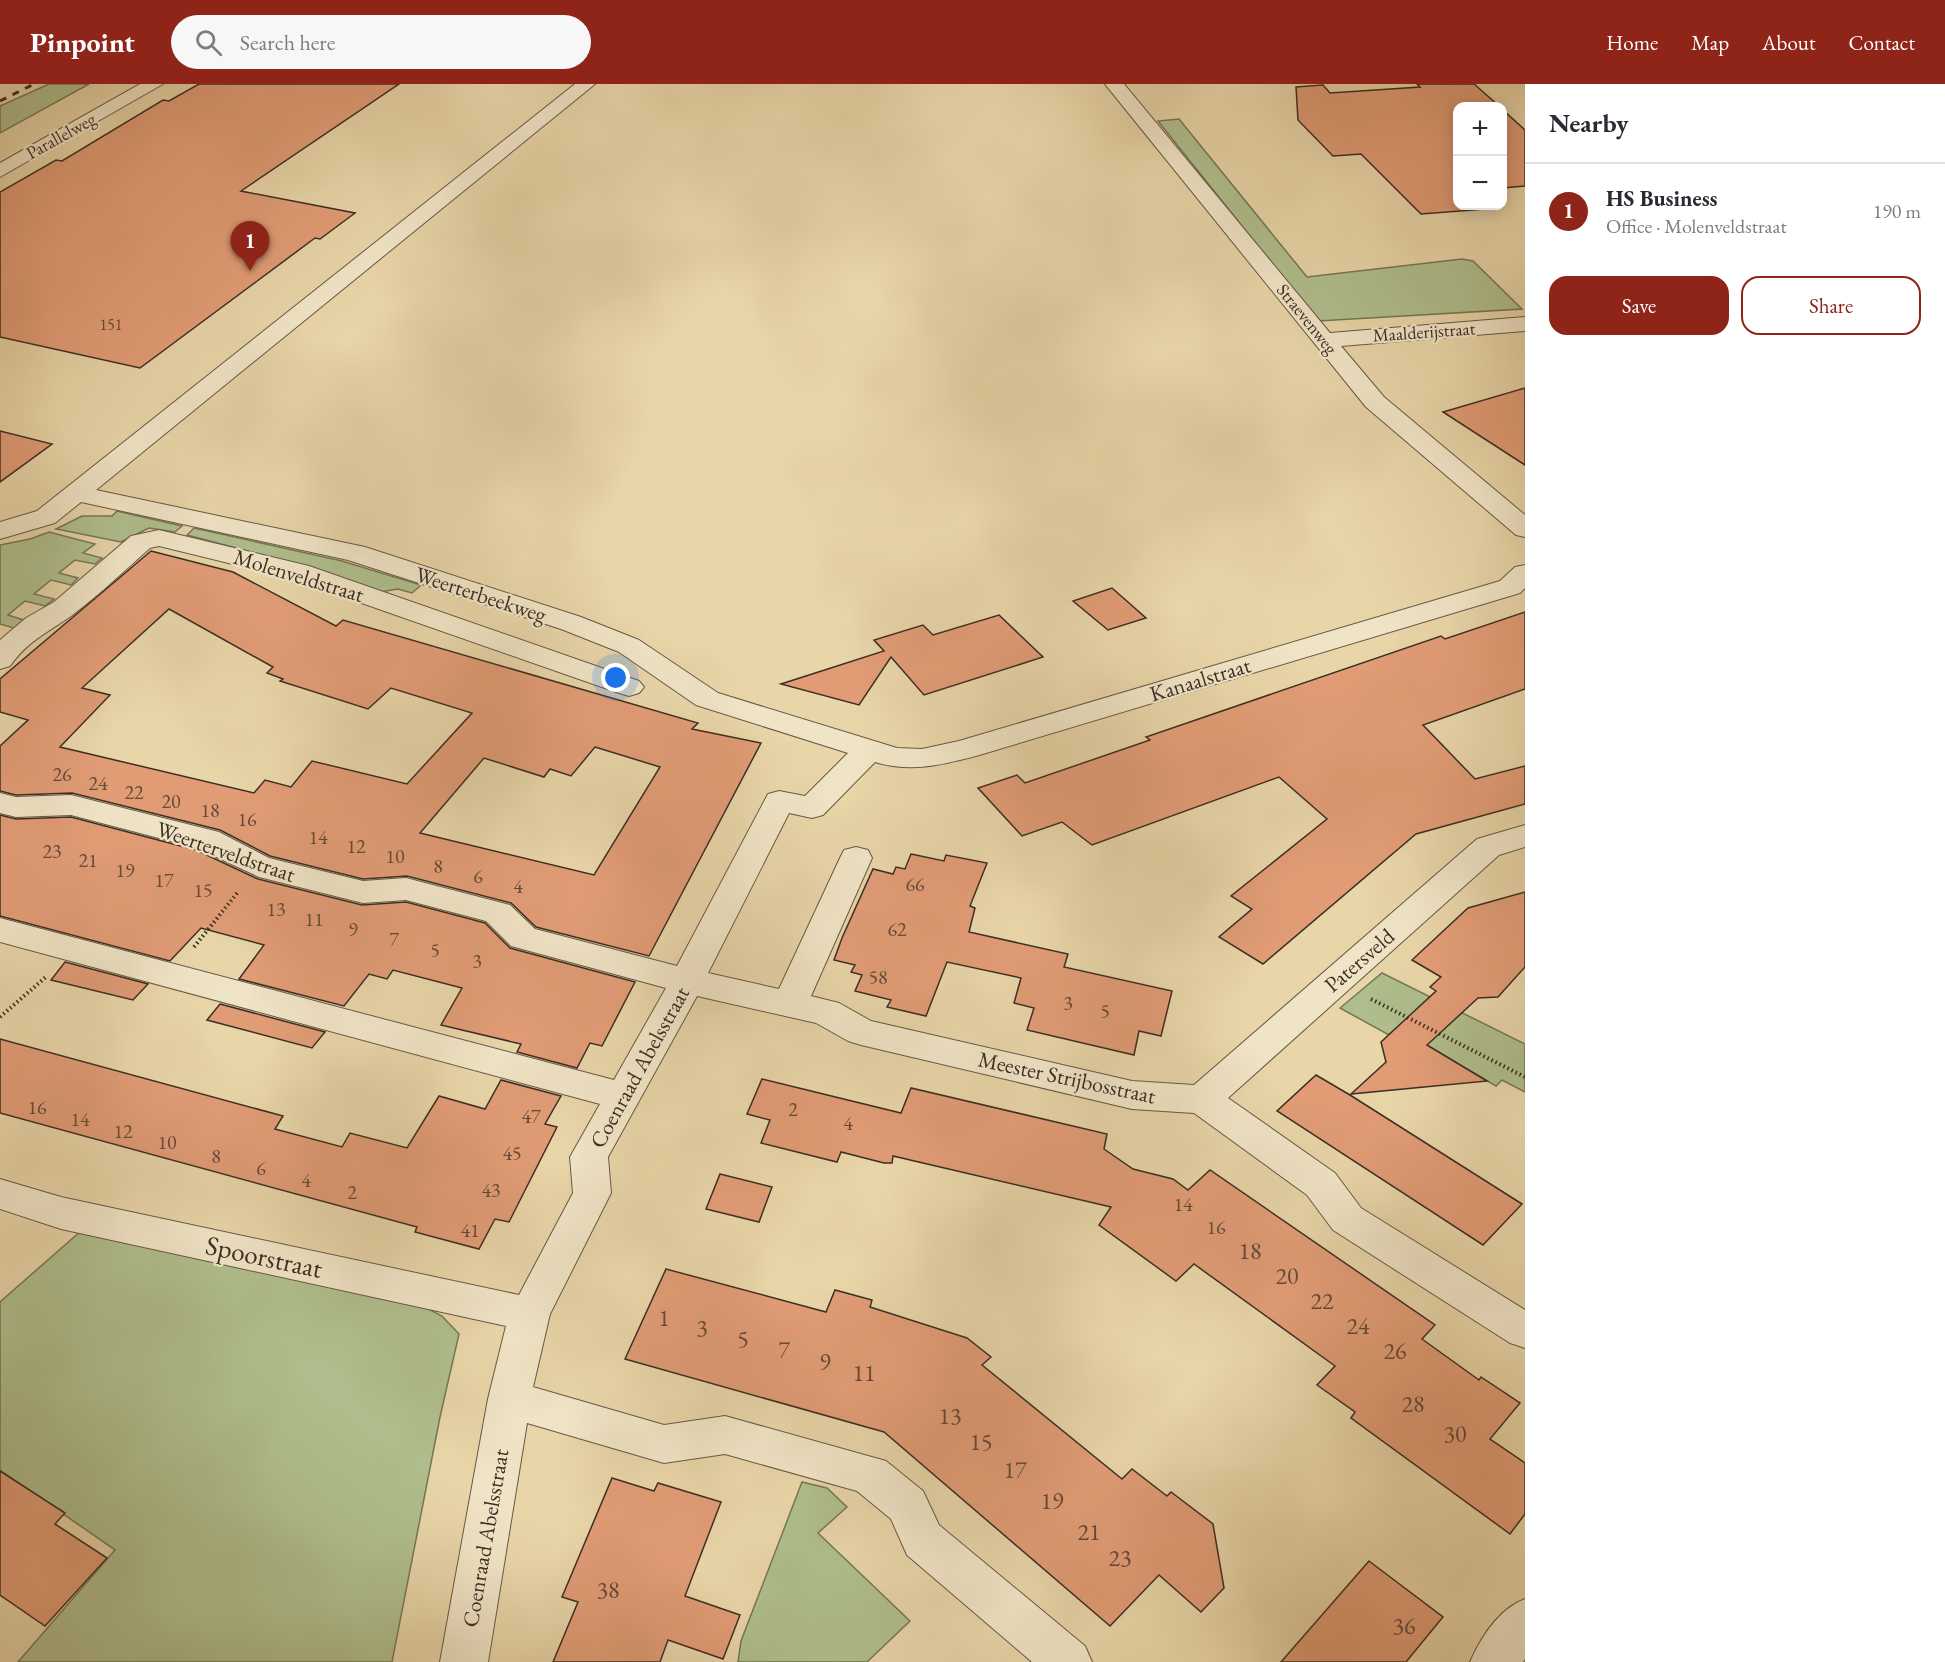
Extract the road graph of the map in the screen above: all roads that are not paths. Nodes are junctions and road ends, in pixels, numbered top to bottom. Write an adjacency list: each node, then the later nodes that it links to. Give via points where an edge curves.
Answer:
1 (154, 84): 4 (street, Parallelweg)
2 (586, 84): 7 (street)
3 (1114, 84): 6 (street, Straevenweg)
4 (0, 171)
5 (1525, 324): 6 (street, Maalderijstraat)
6 (1324, 340): 8 (street, Straevenweg, via 1375,402)
7 (74, 493): 9 (street, via 46,517); 13 (street, Weerterbeekweg, via 354,553 560,619 628,646 707,699)
8 (1525, 529)
9 (0, 531)
10 (1525, 573): 13 (street, Kanaalstraat, via 1510,587 965,749 922,759)
11 (0, 660): 12 (street, Molenveldstraat, via 36,624 64,609 141,542 159,538 299,572)
12 (629, 687)
13 (868, 751): 18 (street, Coenraad Abelsstraat, via 812,807 779,801)
14 (0, 803): 18 (street, Weerterveldstraat, via 16,807 71,805 208,840 259,866 363,892 406,889 498,913 523,938)
15 (1525, 836): 21 (street, Patersveld, via 1488,847)
16 (856, 858): 19 (street)
17 (0, 930): 20 (street)
18 (687, 981): 19 (street, Meester Strijbosstraat); 20 (street, Coenraad Abelsstraat)
19 (790, 1003): 21 (street, Meester Strijbosstraat, via 826,1012 861,1032 1132,1095)
20 (624, 1096): 23 (street, Coenraad Abelsstraat, via 589,1157 592,1193)
21 (1202, 1099): 24 (street, via 1321,1184 1347,1219)
22 (0, 1194): 23 (street, Spoorstraat, via 61,1213)
23 (530, 1314): 25 (street, Coenraad Abelsstraat)
24 (1525, 1331)
25 (509, 1399): 27 (street, Coenraad Abelsstraat); 28 (street, via 664,1444 725,1435 870,1475 907,1505 923,1540)
26 (1525, 1621): 29 (street)
27 (464, 1662)
28 (1068, 1662)
29 (1494, 1662)

